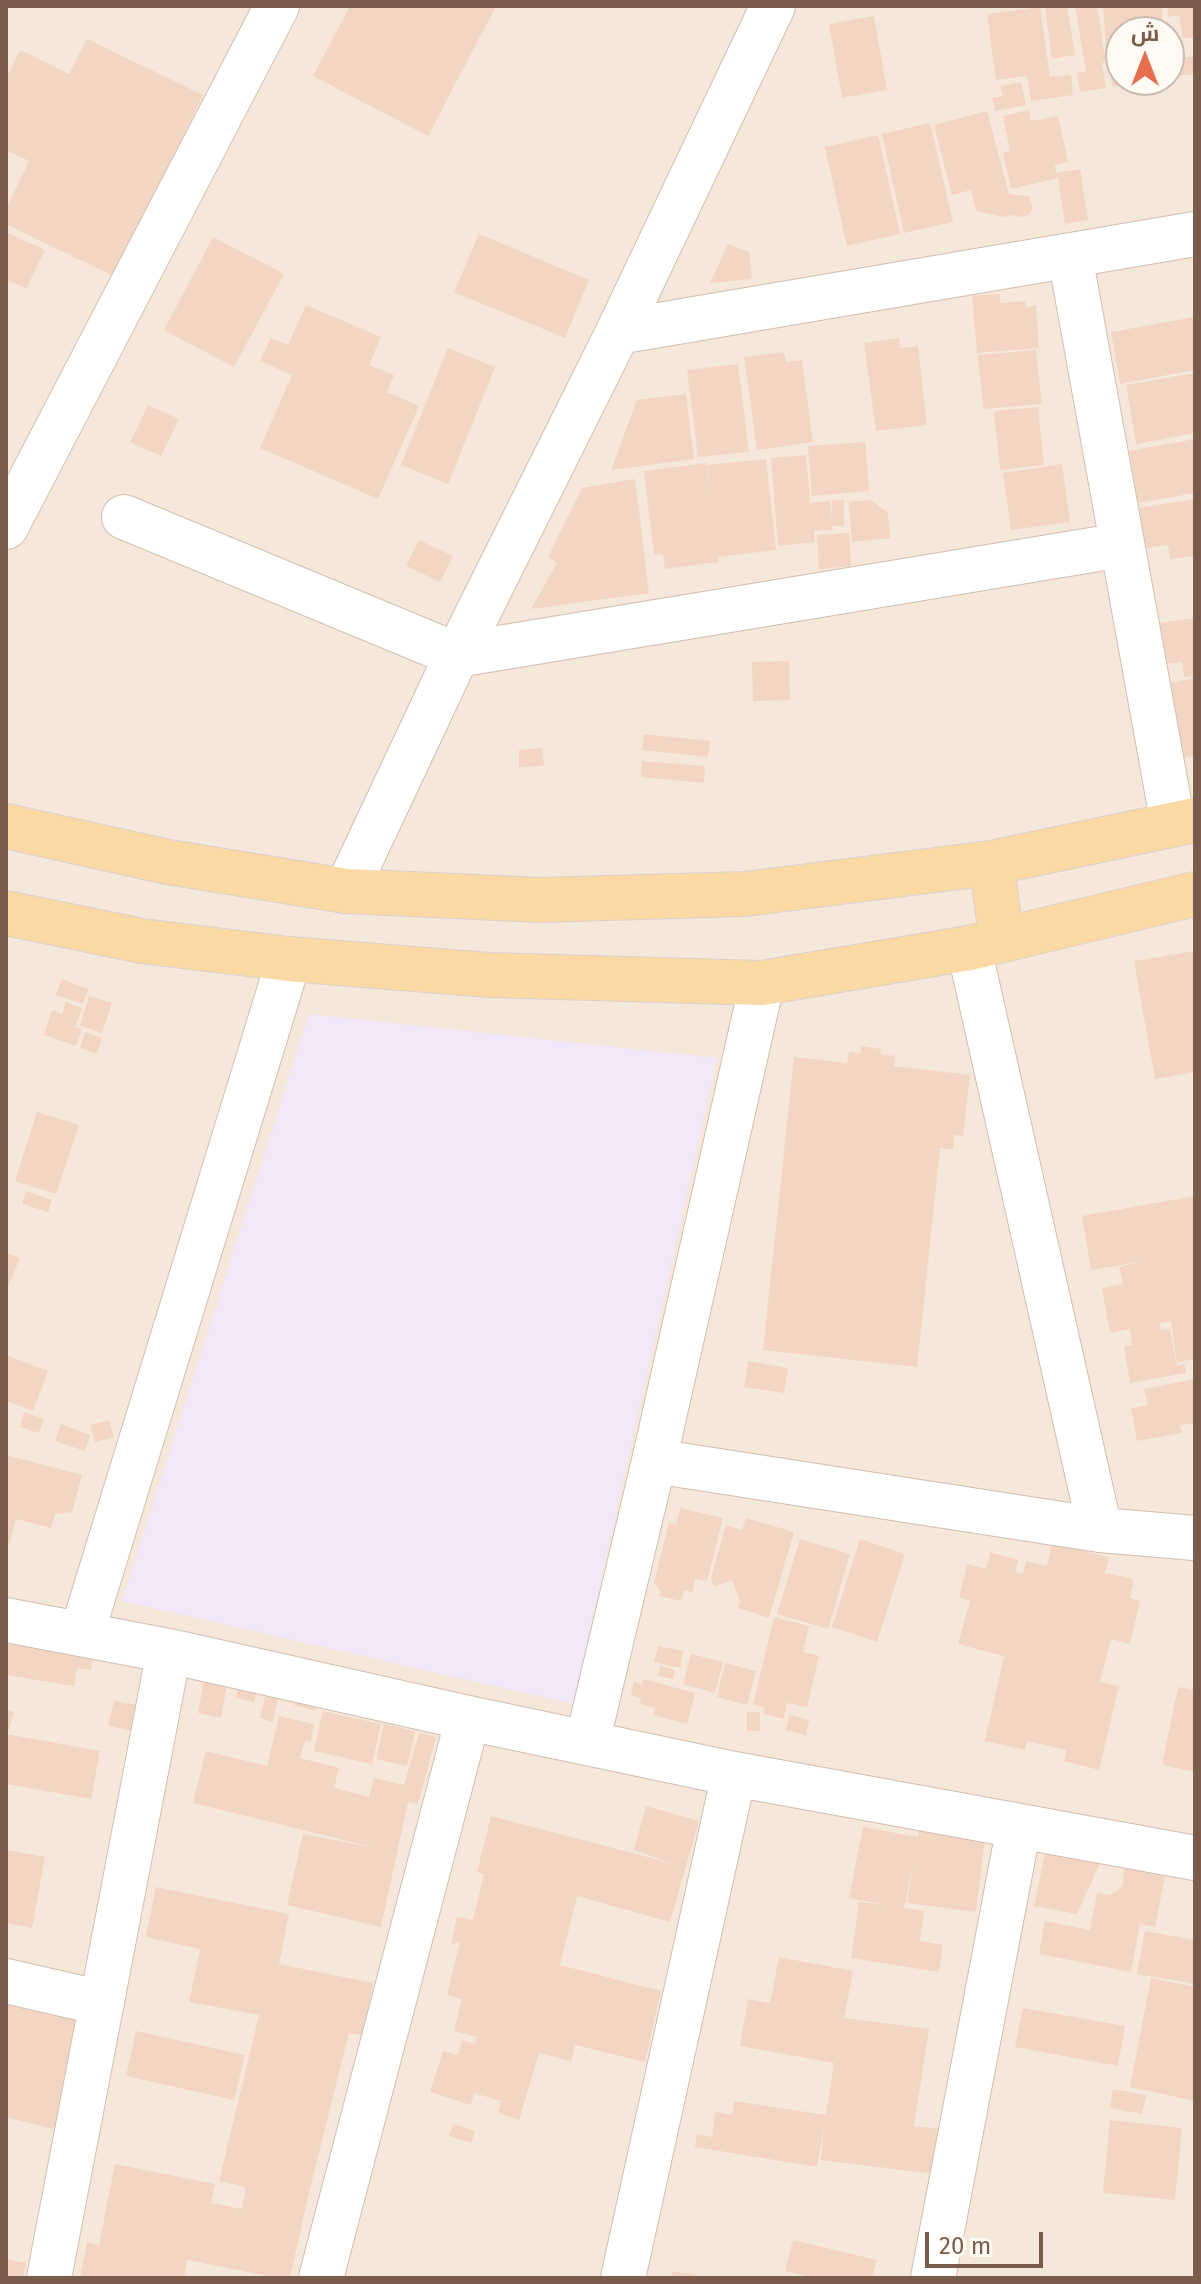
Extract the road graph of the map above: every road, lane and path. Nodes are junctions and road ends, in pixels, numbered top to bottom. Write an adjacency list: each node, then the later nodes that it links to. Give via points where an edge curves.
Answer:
1 (277, 6): 7 (street)
2 (774, 6): 5 (street)
3 (1195, 234): 4 (street)
4 (1070, 256): 5 (street); 8 (street)
5 (618, 332): 9 (street)
6 (124, 517): 9 (street)
7 (6, 527)
8 (1122, 545): 9 (street); 10 (street)
9 (457, 655): 13 (street)
10 (1184, 822): 12 (main road)
11 (6, 826): 13 (main road, via 168,862)
12 (991, 863): 13 (main road, via 745,894 540,900); 16 (main road)
13 (346, 891)
14 (1195, 894): 16 (main road)
15 (7, 918): 17 (main road)
16 (985, 944): 18 (main road); 20 (street)
17 (289, 959): 18 (main road, via 489,975); 23 (street)
18 (762, 983): 19 (street)
19 (654, 1461): 20 (street); 26 (street)
20 (1100, 1530): 21 (street)
21 (1195, 1538)
22 (6, 1620): 23 (street)
23 (82, 1633): 24 (street)
24 (169, 1651): 25 (street); 31 (street)
25 (468, 1718): 26 (street); 33 (street)
26 (587, 1743): 27 (street)
27 (734, 1774): 28 (street); 34 (street)
28 (1019, 1826): 29 (street); 35 (street)
29 (1195, 1858)
30 (6, 1981): 31 (street)
31 (102, 2003): 32 (street)
32 (49, 2278)
33 (321, 2278)
34 (623, 2278)
35 (933, 2278)

